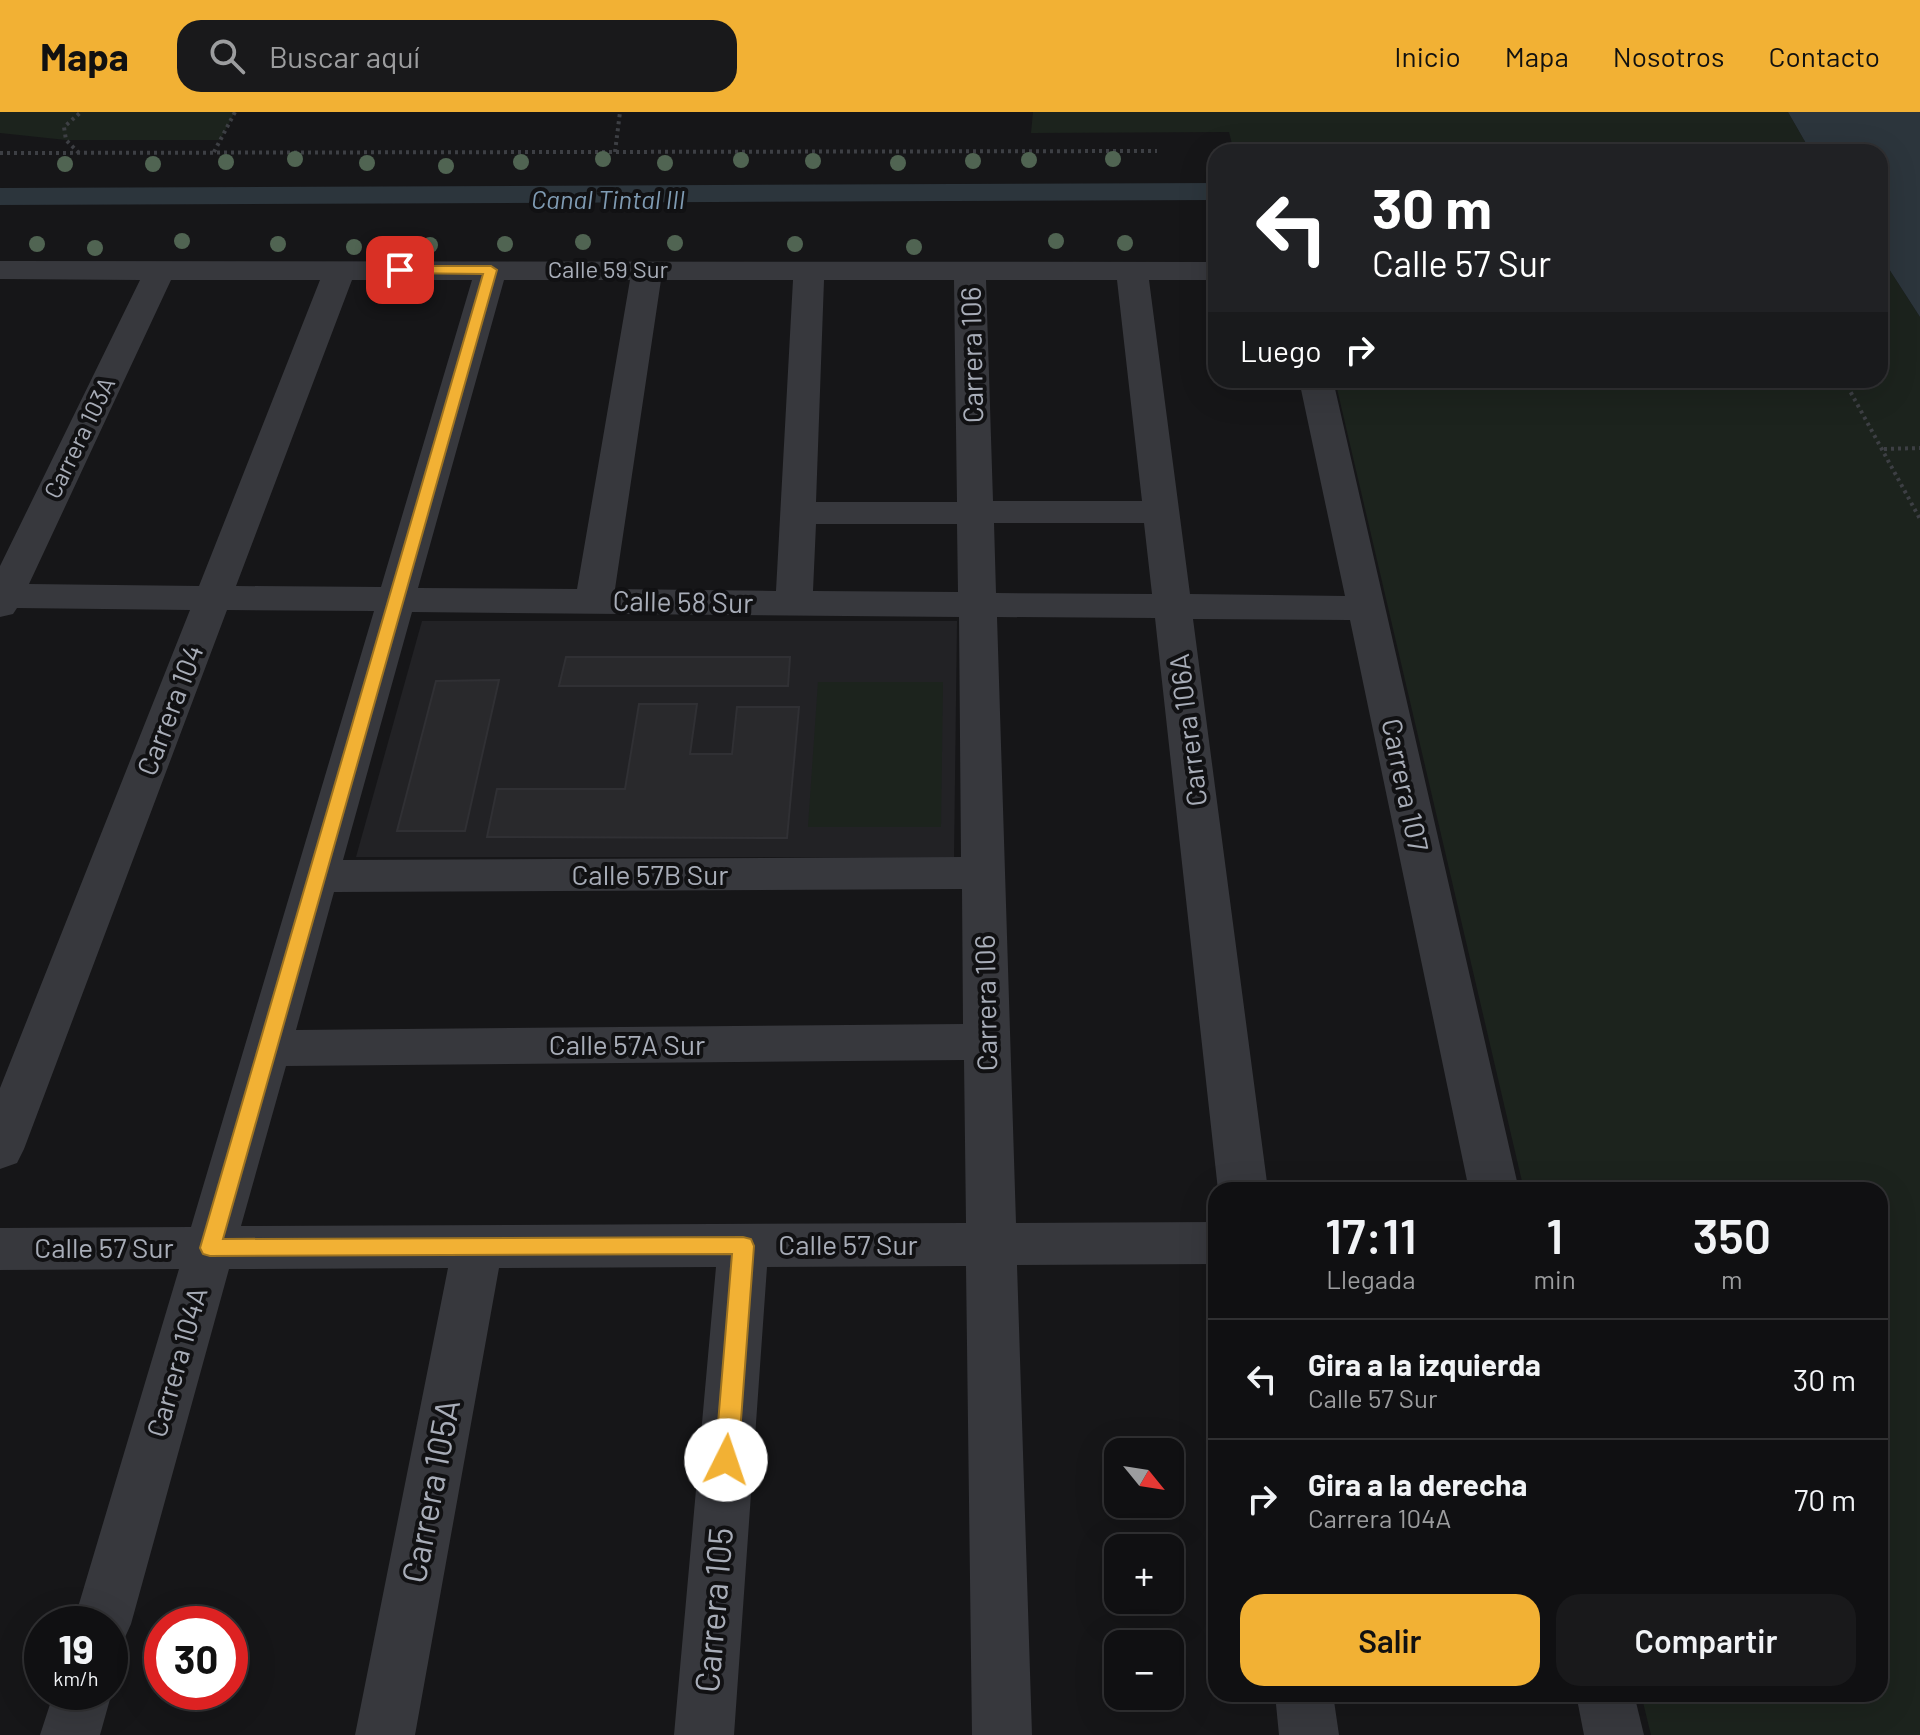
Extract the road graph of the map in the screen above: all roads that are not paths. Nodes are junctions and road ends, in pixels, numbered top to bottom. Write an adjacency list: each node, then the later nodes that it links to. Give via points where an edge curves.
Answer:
1 (160, 270): 2 (street, Calle 59 Sur); 9 (street, Calle 59 Sur); 15 (street, Carrera 103A)
2 (340, 270): 3 (street, Calle 59 Sur); 14 (street, Carrera 104)
3 (491, 270): 4 (street, Calle 59 Sur); 16 (street, Carrera 104A)
4 (647, 270): 5 (street, Calle 59 Sur); 17 (street)
5 (809, 270): 6 (street, Calle 59 Sur); 13 (street)
6 (970, 271): 7 (street, Calle 59 Sur); 11 (street, Carrera 106)
7 (1132, 271): 8 (street, Calle 59 Sur); 12 (street, Carrera 106A)
8 (1208, 271)
9 (2, 274)
10 (1318, 388): 21 (street, Carrera 107)
11 (975, 512): 12 (street); 13 (street); 19 (street, Carrera 106)
12 (1161, 512): 20 (street, Carrera 106A)
13 (798, 513): 18 (street)
14 (213, 598): 15 (street, Calle 58 Sur); 16 (street, Calle 58 Sur); 26 (street, Carrera 104)
15 (1, 599)
16 (397, 599): 17 (street, Calle 58 Sur); 23 (street, Carrera 104A)
17 (594, 601): 18 (street, Calle 58 Sur)
18 (794, 603): 19 (street, Calle 58 Sur)
19 (977, 604): 20 (street, Calle 58 Sur); 22 (street, Carrera 106)
20 (1172, 606): 21 (street, Calle 58 Sur); 27 (street, Carrera 106A)
21 (1366, 608): 28 (street, Carrera 107)
22 (983, 873): 23 (street, Calle 57B Sur); 24 (street, Carrera 106)
23 (317, 876): 25 (street, Carrera 104A)
24 (987, 1042): 25 (street, Calle 57A Sur); 30 (street, Carrera 106)
25 (268, 1048): 33 (street, Carrera 104A)
26 (0, 1149)
27 (1242, 1182)
28 (1492, 1182)
29 (1208, 1243): 30 (street, Calle 57 Sur)
30 (992, 1244): 32 (street, Calle 57 Sur); 42 (street, Carrera 106)
31 (478, 1246): 32 (street, Calle 57 Sur); 33 (street, Calle 57 Sur); 40 (street, Carrera 105A)
32 (743, 1246): 41 (street, Carrera 105)
33 (210, 1248): 34 (street, Calle 57 Sur); 35 (street, Carrera 104A)
34 (0, 1249)
35 (107, 1606)
36 (1305, 1702): 43 (street)
37 (1607, 1702): 44 (street)
38 (78, 1710): 39 (street)
39 (70, 1735)
40 (385, 1735)
41 (704, 1735)
42 (1002, 1735)
43 (1309, 1735)
44 (1614, 1735)

